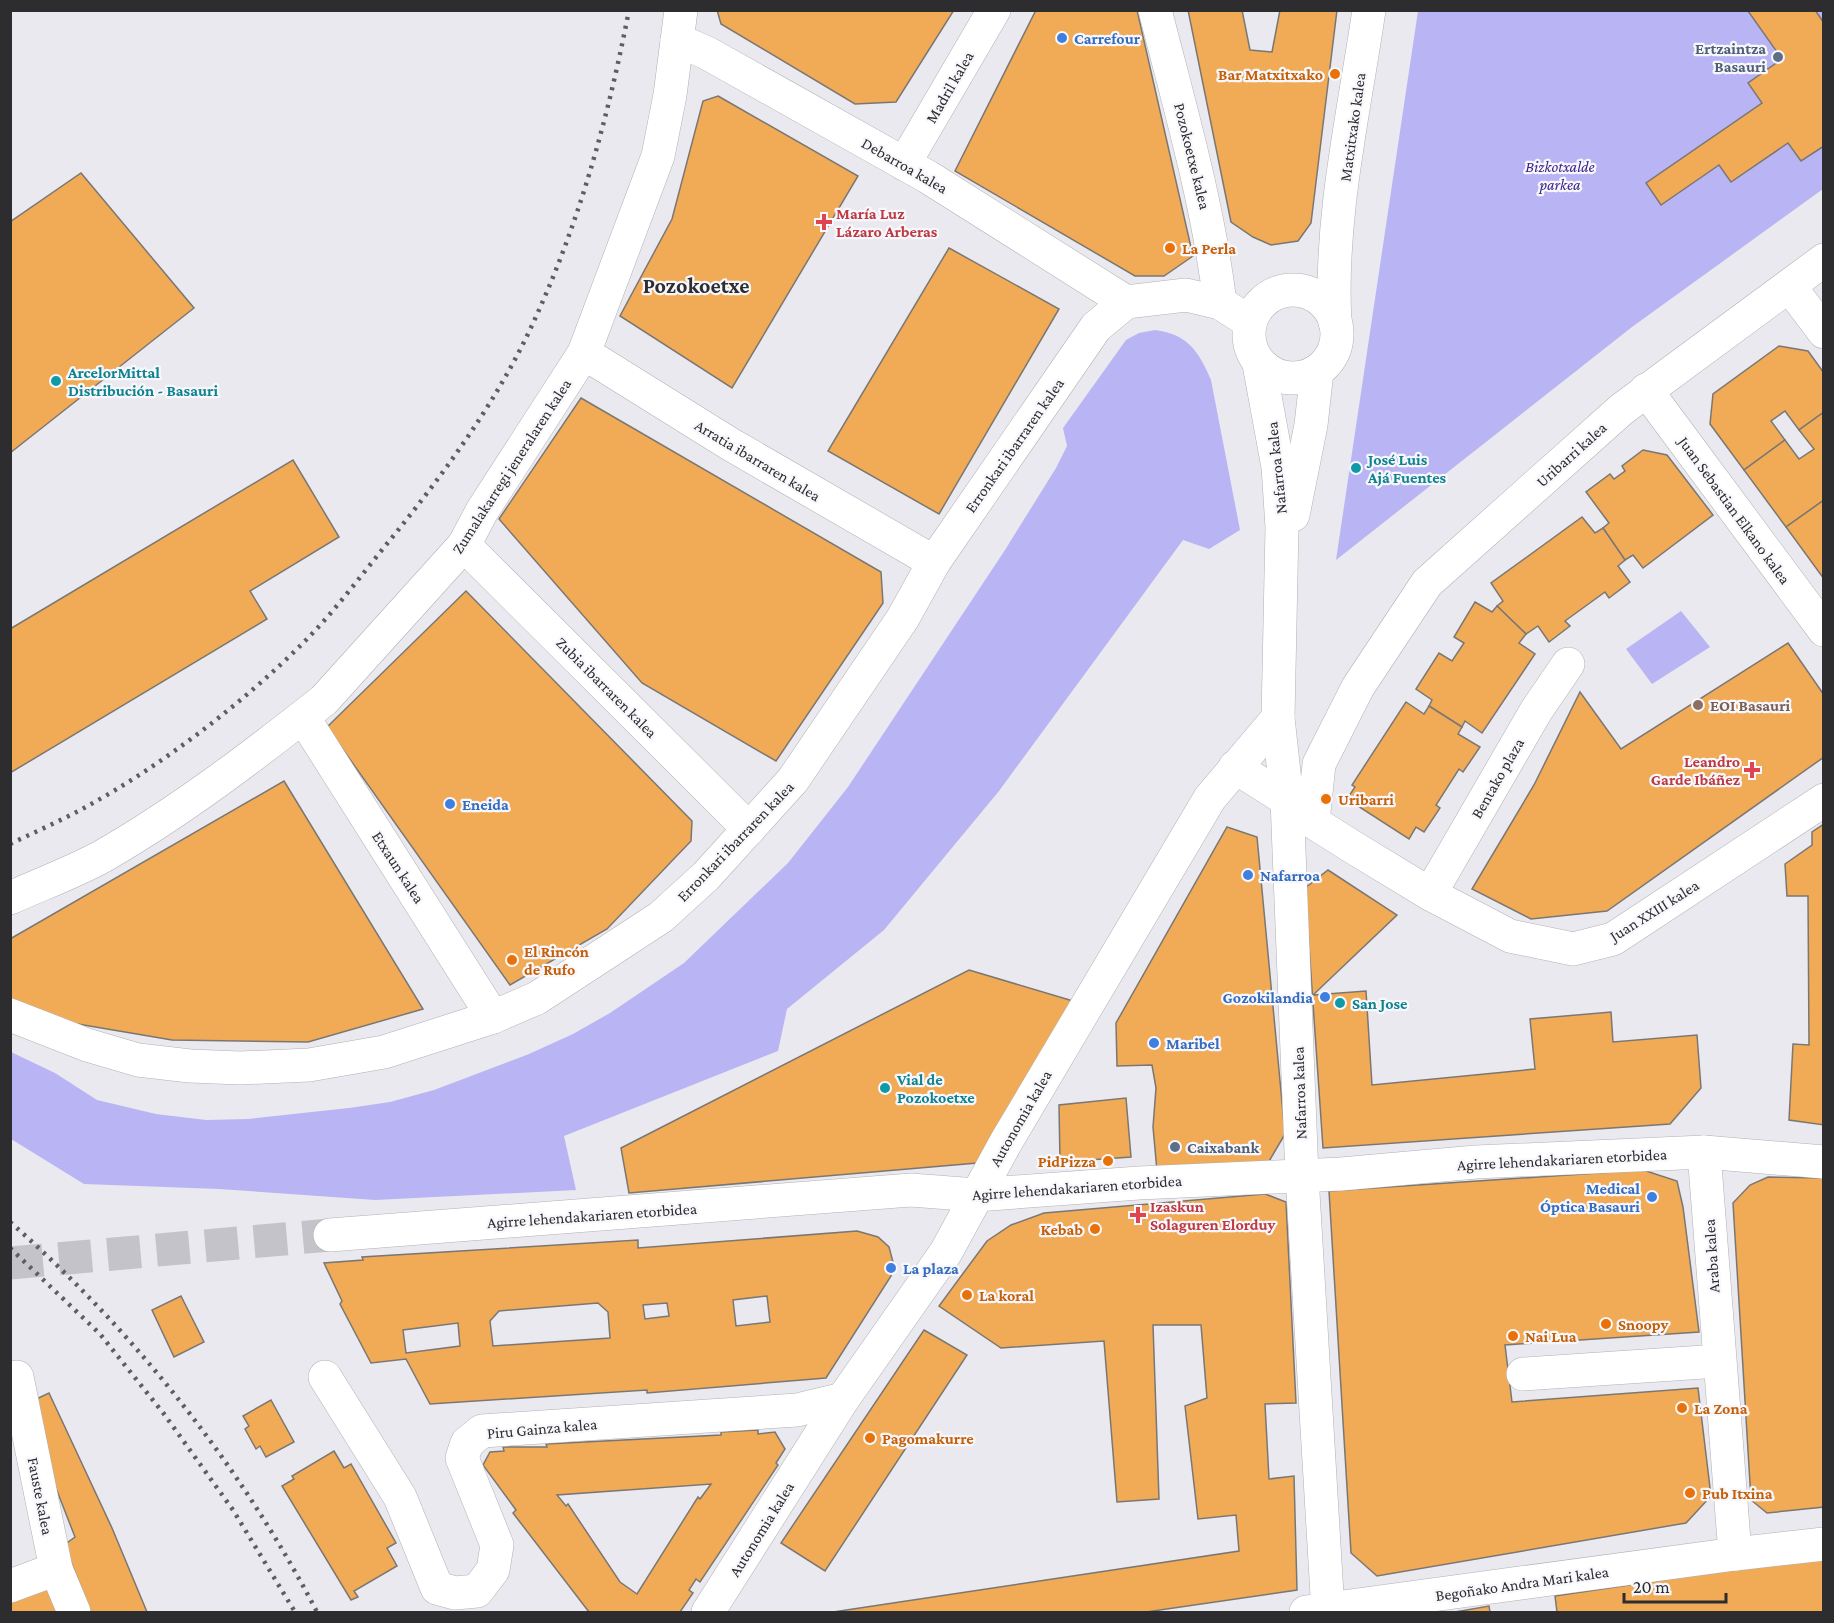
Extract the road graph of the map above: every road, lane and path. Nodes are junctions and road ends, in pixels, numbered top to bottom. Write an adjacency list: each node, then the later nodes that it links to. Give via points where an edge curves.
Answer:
1 (994, 10): 5 (street, Madril kalea)
2 (1155, 10): 11 (street, Pozokoetxe kalea, via 1204,196)
3 (1369, 10): 6 (street, Matxitxako kalea)
4 (679, 25): 5 (street, Debarroa kalea, via 707,53); 15 (street, Zumalakarregi jeneralaren kalea, via 658,156)
5 (904, 164): 10 (street, Debarroa kalea)
6 (1335, 243): 9 (street); 13 (street, Matxitxako kalea)
7 (1824, 260): 8 (street, Uribarri kalea)
8 (1790, 286): 14 (street); 18 (street, Uribarri kalea)
9 (1278, 292): 12 (street, via 1267,298); 13 (street, via 1314,295 1326,304)
10 (1126, 302): 11 (street, via 1185,295); 20 (street, Erronkari ibarraren kalea, via 1096,327)
11 (1220, 303): 12 (street)
12 (1250, 322): 16 (street, via 1252,352)
13 (1335, 322): 17 (street, via 1337,343 1332,356)
14 (1824, 332)
15 (584, 353): 19 (street, Zumalakarregi jeneralaren kalea); 20 (street, Arratia ibarraren kalea, via 730,444)
16 (1259, 364): 17 (street, via 1283,378 1298,379); 21 (street, Nafarroa kalea, via 1278,467)
17 (1317, 371): 21 (street, Nafarroa kalea, via 1311,426)
18 (1646, 390): 22 (street, Juan Sebastian Elkano kalea); 26 (street, Uribarri kalea, via 1427,582 1358,687)
19 (464, 545): 24 (street, Zumalakarregi jeneralaren kalea, via 324,700); 32 (street, Zubia ibarraren kalea)
20 (933, 562): 32 (street, Erronkari ibarraren kalea, via 903,618 793,780)
21 (1282, 573): 25 (street, Nafarroa kalea)
22 (1824, 630)
23 (1568, 664): 34 (street, Bentako plaza, via 1536,711)
24 (303, 717): 35 (street, Zumalakarregi jeneralaren kalea, via 208,790 101,857); 37 (street, Etxaun kalea)
25 (1278, 718): 27 (street, Nafarroa kalea); 28 (street, Autonomia kalea)
26 (1319, 764): 27 (street); 31 (street)
27 (1283, 765): 29 (street, Nafarroa kalea)
28 (1235, 767): 29 (street, Juan XXIII kalea); 41 (street, Autonomia kalea, via 1210,798)
29 (1287, 800): 31 (street, Juan XXIII kalea); 33 (street, Nafarroa kalea)
30 (1824, 800): 34 (street, Juan XXIII kalea, via 1613,939 1573,949 1510,936)
31 (1313, 822): 33 (street); 34 (street, Juan XXIII kalea)
32 (749, 829): 37 (street, Erronkari ibarraren kalea, via 662,916 537,998)
33 (1289, 846): 40 (street, Nafarroa kalea)
34 (1430, 894)
35 (10, 898)
36 (10, 1016): 37 (street, Erronkari ibarraren kalea, via 138,1060 240,1068 309,1065 384,1052)
37 (493, 1017)
38 (1704, 1152): 39 (street, Agirre lehendakariaren etorbidea); 40 (street, Agirre lehendakariaren etorbidea, via 1476,1162); 43 (street, Araba kalea)
39 (1824, 1162)
40 (1302, 1176): 41 (street, Agirre lehendakariaren etorbidea); 52 (street, Nafarroa kalea)
41 (976, 1195): 42 (street, Agirre lehendakariaren etorbidea, via 911,1190); 47 (street, Autonomia kalea, via 946,1252)
42 (330, 1235)
43 (1719, 1361): 44 (street); 49 (street, Araba kalea)
44 (1523, 1374)
45 (17, 1377): 50 (street, Fauste kalea)
46 (325, 1377): 47 (street, Piru Gainza kalea, via 400,1497 437,1588 455,1593 477,1591 493,1570 497,1545 462,1458 467,1443 482,1431 797,1410)
47 (843, 1399): 54 (street, Autonomia kalea)
48 (1824, 1544): 49 (street, Begoñako Andra Mari kalea)
49 (1735, 1554): 52 (street, Begoñako Andra Mari kalea)
50 (56, 1569): 51 (street); 53 (street, Fauste kalea)
51 (10, 1586)
52 (1320, 1611)
53 (74, 1612)
54 (708, 1612)

